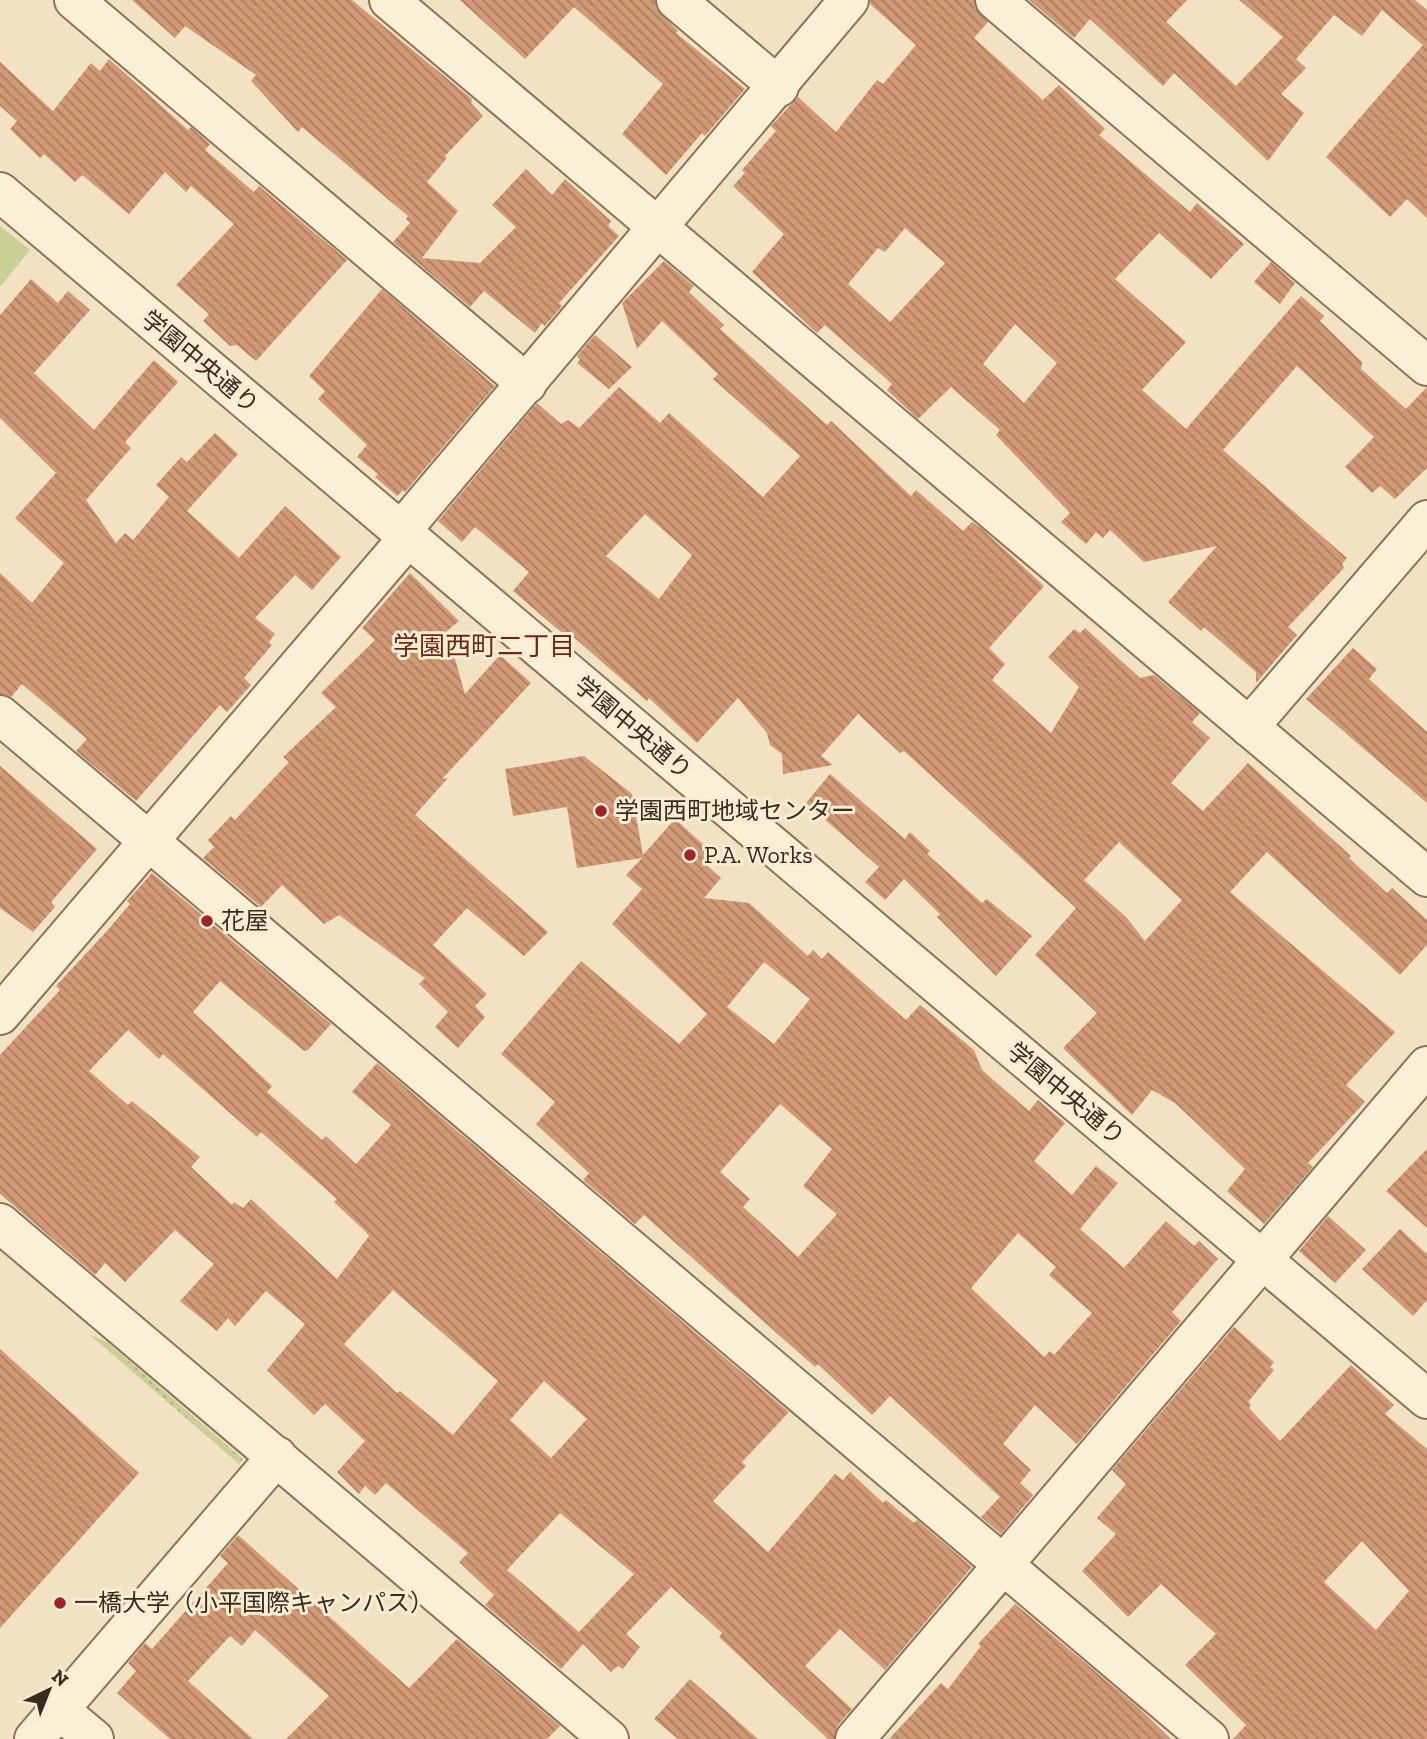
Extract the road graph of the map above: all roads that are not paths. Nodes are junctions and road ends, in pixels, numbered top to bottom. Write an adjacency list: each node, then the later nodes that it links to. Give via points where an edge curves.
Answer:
1 (74, 0): 10 (street)
2 (389, 0): 8 (street)
3 (676, 0): 6 (street)
4 (849, 0): 6 (street)
5 (995, 0): 9 (street)
6 (779, 87): 8 (street)
7 (0, 192): 12 (street, 学園中央通り)
8 (659, 228): 10 (street); 14 (street)
9 (1427, 366)
10 (527, 384): 12 (street)
11 (1427, 520): 14 (street)
12 (405, 534): 15 (street); 20 (street, 学園中央通り)
13 (0, 715): 15 (street)
14 (1249, 727): 16 (street)
15 (149, 841): 17 (street); 23 (street)
16 (1427, 877)
17 (0, 1015)
18 (1427, 1066): 20 (street)
19 (0, 1223): 22 (street)
20 (1262, 1259): 21 (street, 学園中央通り); 23 (street)
21 (1427, 1399)
22 (277, 1456): 24 (street); 27 (street)
23 (1002, 1564): 28 (street); 29 (street)
24 (59, 1710): 25 (street); 26 (street)
25 (34, 1739)
26 (94, 1739)
27 (609, 1739)
28 (855, 1739)
29 (1209, 1739)

